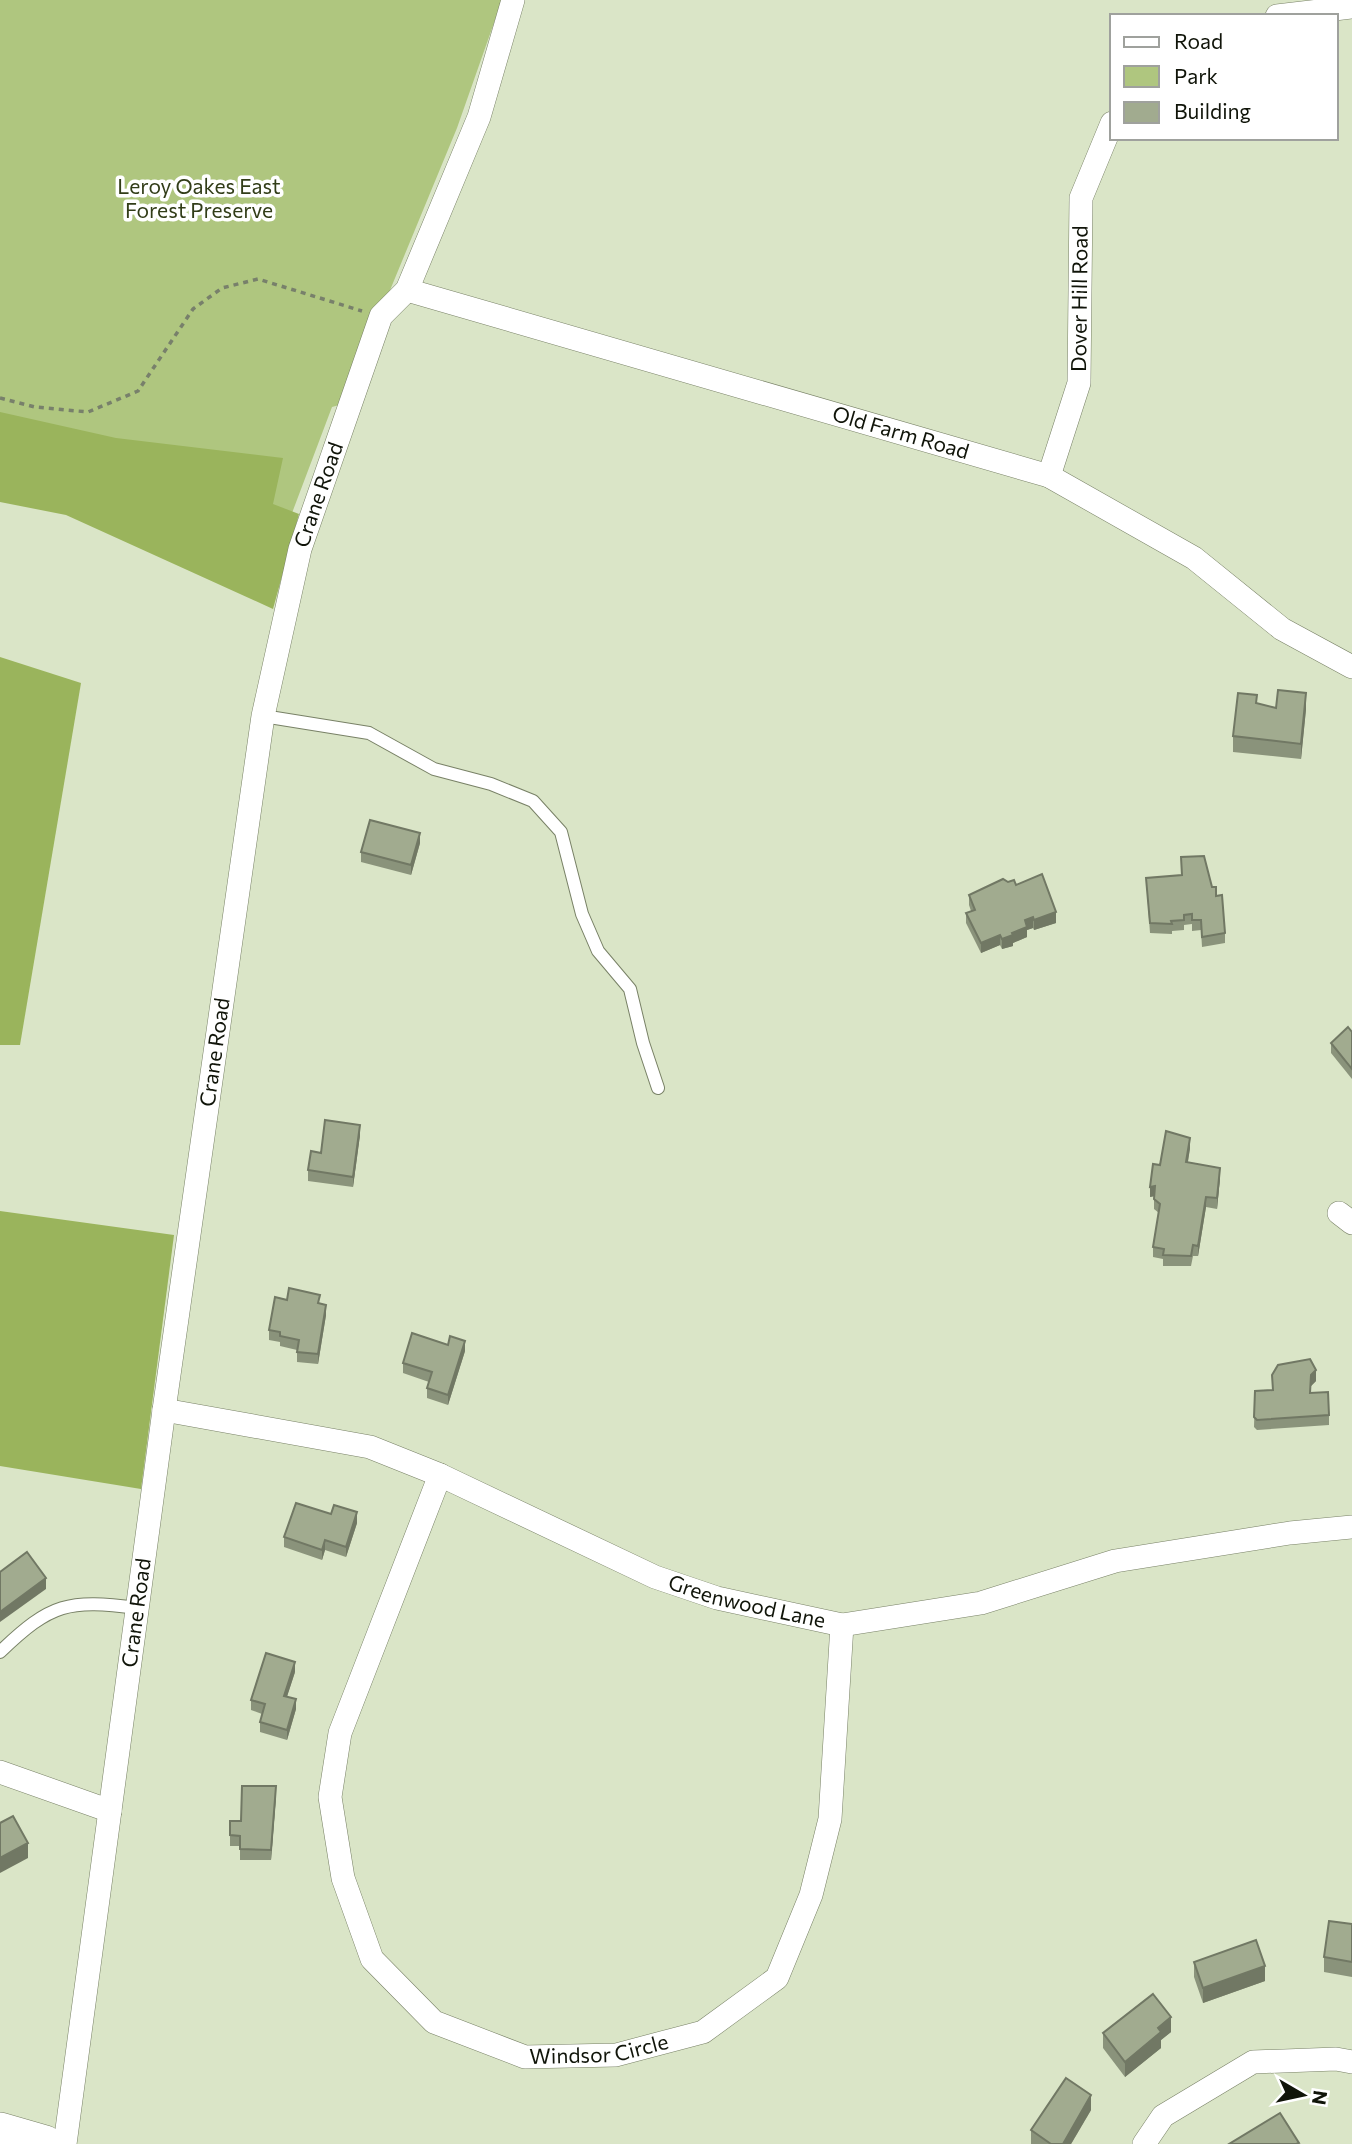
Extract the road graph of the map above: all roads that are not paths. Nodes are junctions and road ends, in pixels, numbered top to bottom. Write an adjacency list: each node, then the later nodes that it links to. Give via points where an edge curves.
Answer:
1 (513, 0): 5 (street, Crane Road, via 479,117)
2 (1352, 7): 3 (street)
3 (1294, 14)
4 (1110, 128): 6 (street, Dover Hill Road, via 1081,198 1079,383)
5 (407, 290): 6 (street, Old Farm Road); 8 (street, Crane Road, via 381,316 300,548)
6 (1049, 476): 7 (street, Old Farm Road, via 1194,558 1282,629)
7 (1352, 667)
8 (263, 716): 9 (lane, via 369,733 434,769 533,800 561,832 582,914 598,951 630,989); 10 (street, Crane Road)
9 (658, 1088)
10 (164, 1410): 11 (street, Greenwood Lane, via 370,1447); 13 (street, Crane Road)
11 (440, 1475): 14 (street, Greenwood Lane, via 655,1577 717,1598); 14 (street, Windsor Circle, via 340,1733 330,1797 343,1878 372,1959 435,2022 525,2057 617,2055 703,2032 777,1978 811,1895 830,1819)
12 (1352, 1527): 14 (street, Greenwood Lane, via 1115,1561 981,1603)
13 (138, 1608): 15 (lane, via 68,1604 27,1626); 17 (street, Crane Road)
14 (842, 1625)
15 (0, 1652)
16 (0, 1772): 17 (street)
17 (110, 1811): 21 (street, Crane Road)
18 (1352, 2062): 22 (street, via 1252,2062 1163,2116)
19 (0, 2131): 20 (main road)
20 (45, 2144)
21 (65, 2144)
22 (1144, 2144)

